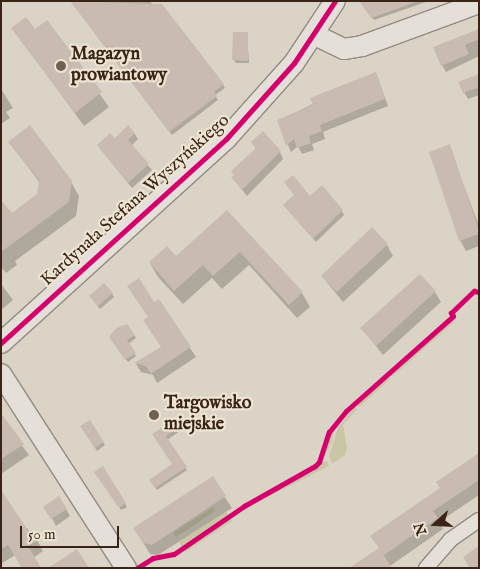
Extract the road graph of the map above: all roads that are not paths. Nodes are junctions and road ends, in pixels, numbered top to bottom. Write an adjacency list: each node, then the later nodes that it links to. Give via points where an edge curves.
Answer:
1 (335, 1): 3 (street, Kardynała Stefana Wyszyńskiego)
2 (479, 3): 3 (street, via 362,46 344,49)
3 (315, 36): 4 (street, Kardynała Stefana Wyszyńskiego, via 226,139)
4 (1, 343)
5 (1, 374): 7 (street)
6 (479, 520): 8 (street, via 450,540)
7 (126, 568)
8 (426, 568)

